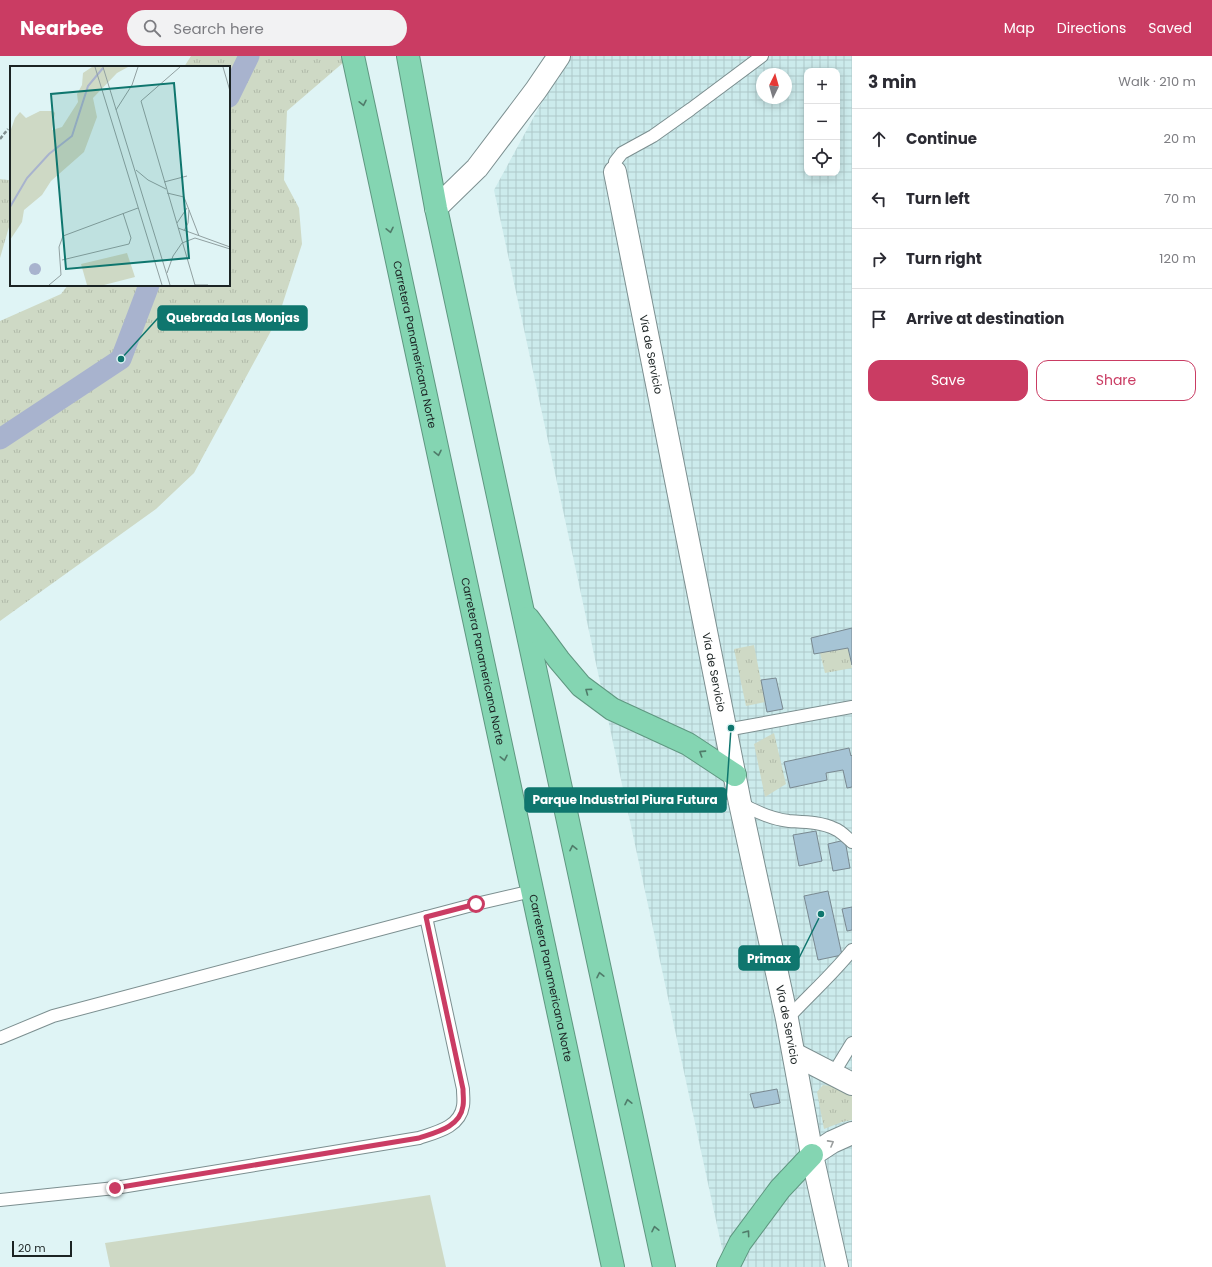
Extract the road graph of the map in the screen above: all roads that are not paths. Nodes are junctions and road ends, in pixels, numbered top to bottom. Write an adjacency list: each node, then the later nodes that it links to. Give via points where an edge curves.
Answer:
1 (408, 56): 6 (highway)
2 (559, 56): 6 (street, via 477,168)
3 (762, 56): 5 (lane, via 653,136 622,153 615,162)
4 (354, 60): 13 (highway, Carretera Panamericana Norte, one-way to 13)
5 (615, 172): 9 (street, Vía de Servicio)
6 (436, 208): 7 (highway)
7 (522, 611): 10 (highway, one-way to 7, via 688,744 612,709 581,686); 25 (highway, one-way to 7)
8 (852, 707): 9 (lane)
9 (726, 730): 10 (street, Vía de Servicio)
10 (735, 775): 11 (street, Vía de Servicio)
11 (740, 803): 12 (lane, via 769,817 835,829); 16 (street, Vía de Servicio)
12 (852, 842)
13 (532, 891): 14 (lane); 24 (highway, Carretera Panamericana Norte)
14 (426, 917): 17 (lane, via 53,1016); 23 (lane, via 463,1089 464,1106 458,1120 445,1129 419,1138 115,1188)
15 (852, 950): 16 (lane, via 838,969 805,999)
16 (787, 1020): 19 (street, Vía de Servicio)
17 (0, 1038)
18 (852, 1043): 20 (lane)
19 (794, 1054): 20 (street); 22 (street, Vía de Servicio)
20 (842, 1079)
21 (852, 1133): 22 (street, one-way to 21)
22 (812, 1155): 26 (highway, one-way to 22, via 740,1243 780,1189); 27 (street, Vía de Servicio)
23 (0, 1200)
24 (613, 1267)
25 (664, 1267)
26 (728, 1267)
27 (837, 1267)

